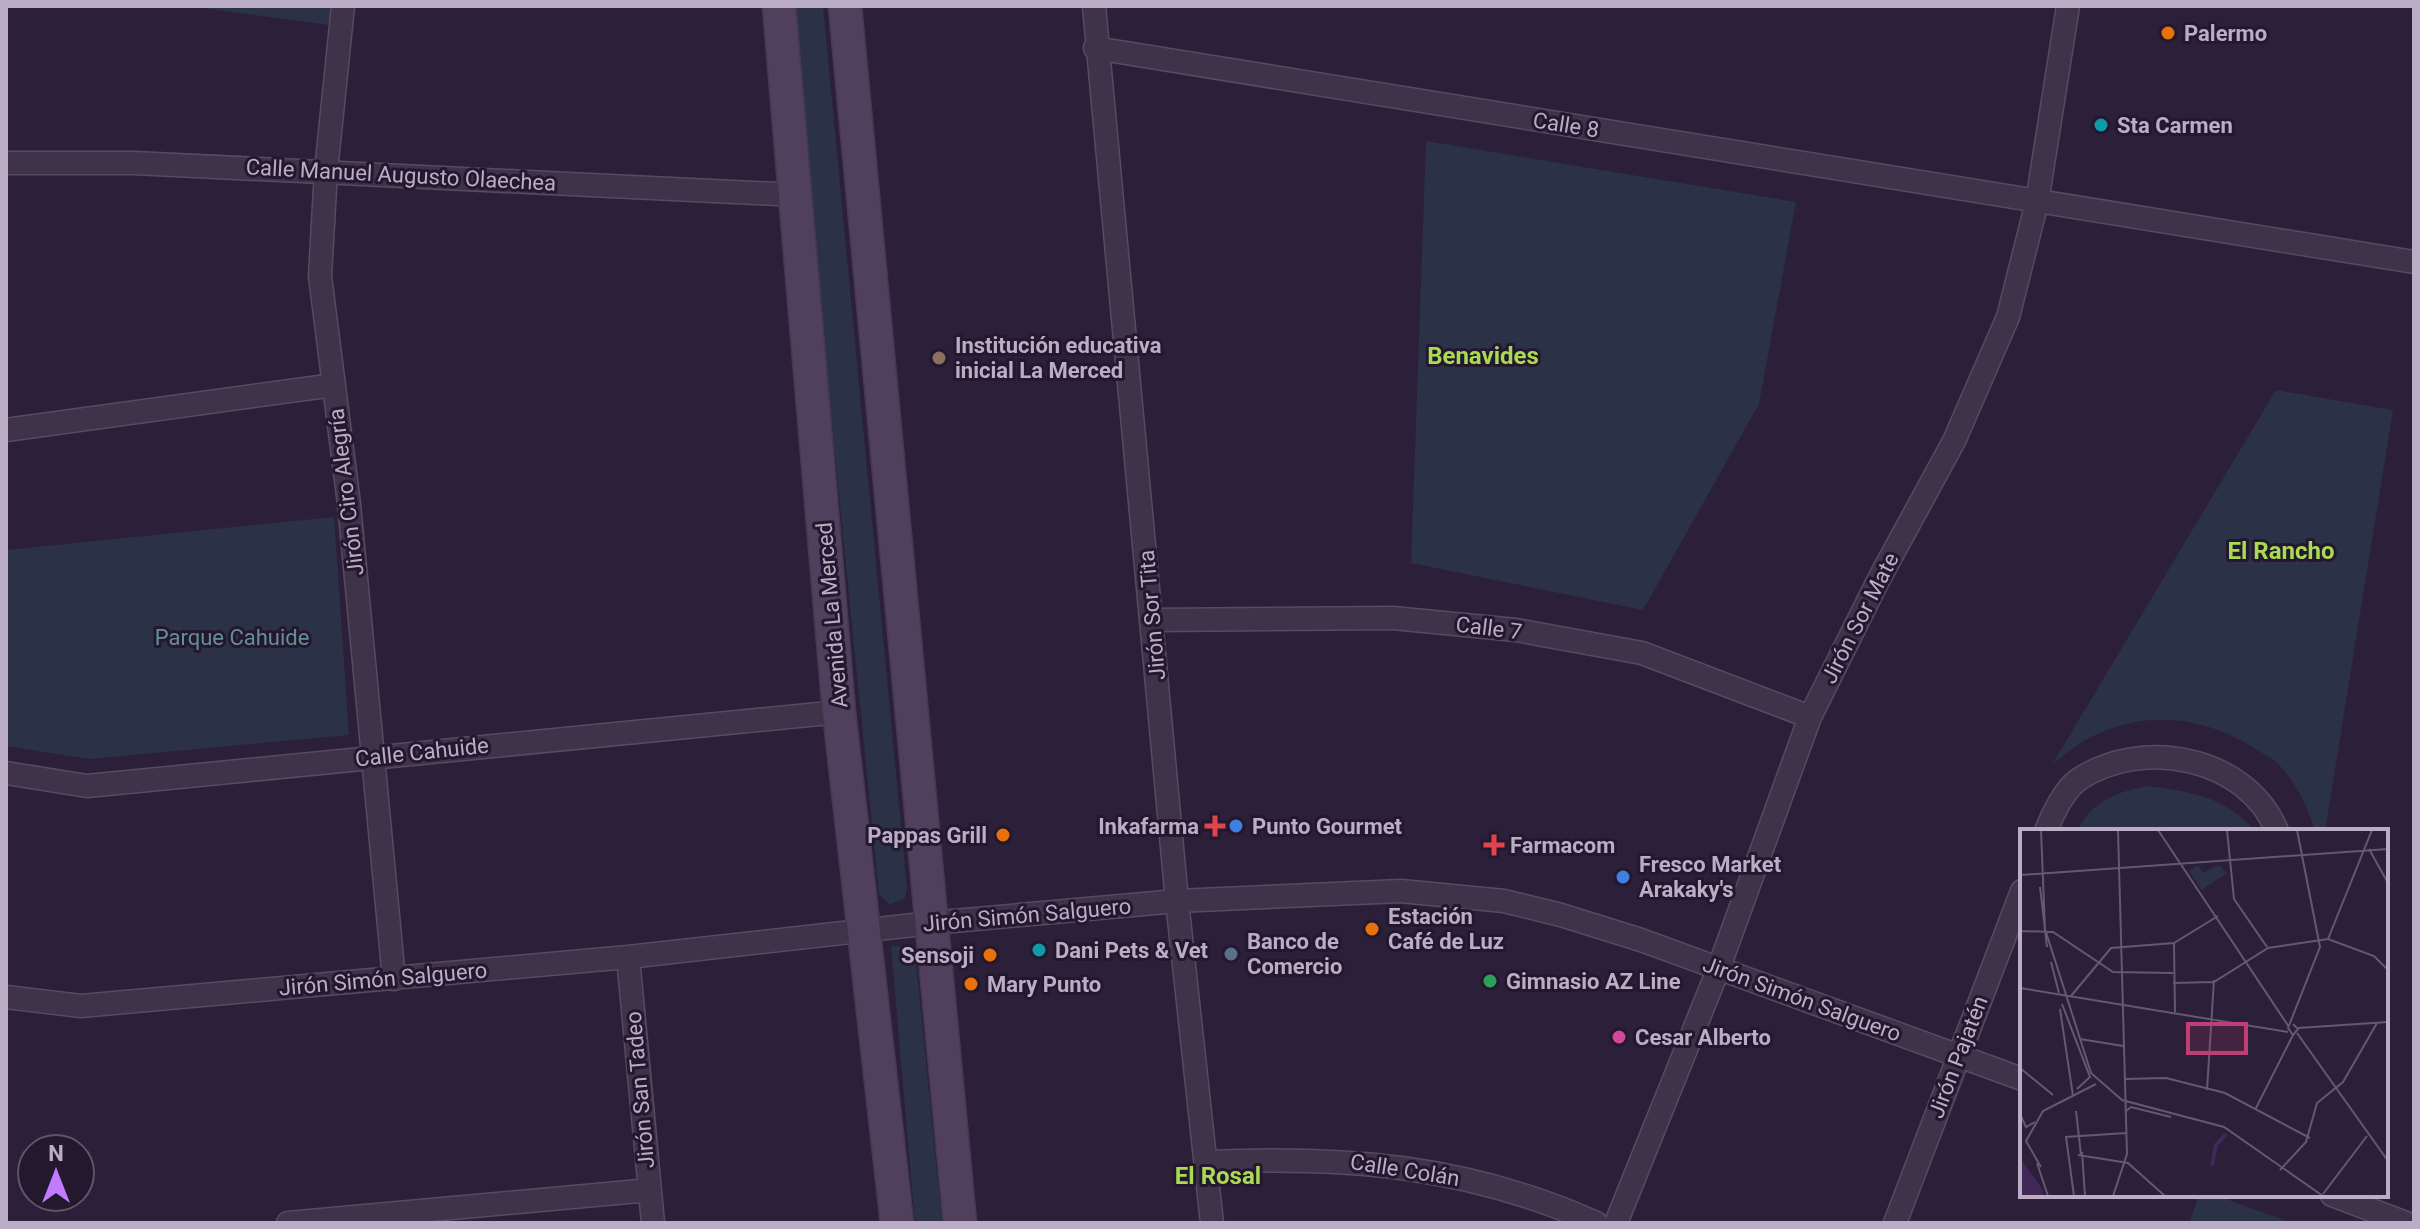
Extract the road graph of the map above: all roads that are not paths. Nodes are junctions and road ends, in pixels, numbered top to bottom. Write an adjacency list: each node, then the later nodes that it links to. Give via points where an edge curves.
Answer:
1 (343, 6): 8 (street, Jirón Ciro Alegría)
2 (779, 6): 9 (main road, Avenida La Merced)
3 (845, 6): 23 (main road)
4 (1094, 6): 6 (street, Jirón Sor Tita)
5 (2068, 6): 10 (street, Jirón Sor Mate)
6 (1095, 48): 10 (street, Calle 8); 14 (street, Jirón Sor Tita)
7 (6, 163): 8 (street, Calle Manuel Augusto Olaechea)
8 (326, 171): 9 (street, Calle Manuel Augusto Olaechea); 12 (street, Jirón Ciro Alegría, via 320,276)
9 (797, 195): 15 (main road, Avenida La Merced)
10 (2037, 202): 11 (street, Calle 8); 16 (street, Jirón Sor Mate, via 2008,317 1954,441)
11 (2414, 262)
12 (334, 385): 13 (street); 17 (street, Jirón Ciro Alegría)
13 (6, 430)
14 (1154, 620): 16 (street, Calle 7, via 1393,618 1516,630 1642,653); 22 (street, Jirón Sor Tita)
15 (839, 712): 17 (street, Calle Cahuide); 24 (main road, Avenida La Merced)
16 (1810, 717): 26 (street, Jirón Sor Mate)
17 (375, 757): 18 (street, Calle Cahuide, via 87,786); 27 (street, Jirón Ciro Alegría)
18 (6, 773)
19 (2047, 829): 20 (street, via 2075,782 2108,764 2149,756 2188,760 2221,772 2251,792)
20 (2276, 829)
21 (2020, 896): 29 (street, Jirón Pajatén)
22 (1177, 901): 23 (street, Jirón Simón Salguero); 26 (street, Jirón Simón Salguero, via 1351,891 1452,894 1561,915); 31 (street, Jirón Sor Tita)
23 (931, 923): 24 (street, Jirón Simón Salguero); 37 (main road)
24 (864, 930): 25 (street, Jirón Simón Salguero); 36 (main road, Avenida La Merced)
25 (628, 957): 27 (street, Jirón Simón Salguero); 32 (street, Jirón San Tadeo)
26 (1718, 970): 29 (street, Jirón Simón Salguero); 40 (street, Jirón Sor Mate)
27 (394, 979): 28 (street, Jirón Simón Salguero, via 81,1006)
28 (6, 997)
29 (1959, 1056): 30 (street, Jirón Simón Salguero); 41 (street, Jirón Pajatén)
30 (2020, 1078)
31 (1206, 1162): 38 (street, Jirón Sor Tita); 39 (street, Calle Colán, via 1329,1159 1392,1166 1496,1188)
32 (650, 1190): 34 (street); 35 (street, Jirón San Tadeo)
33 (2337, 1197): 42 (street)
34 (288, 1223)
35 (653, 1223)
36 (897, 1223)
37 (960, 1223)
38 (1212, 1223)
39 (1596, 1223)
40 (1616, 1223)
41 (1895, 1223)
42 (2406, 1223)

